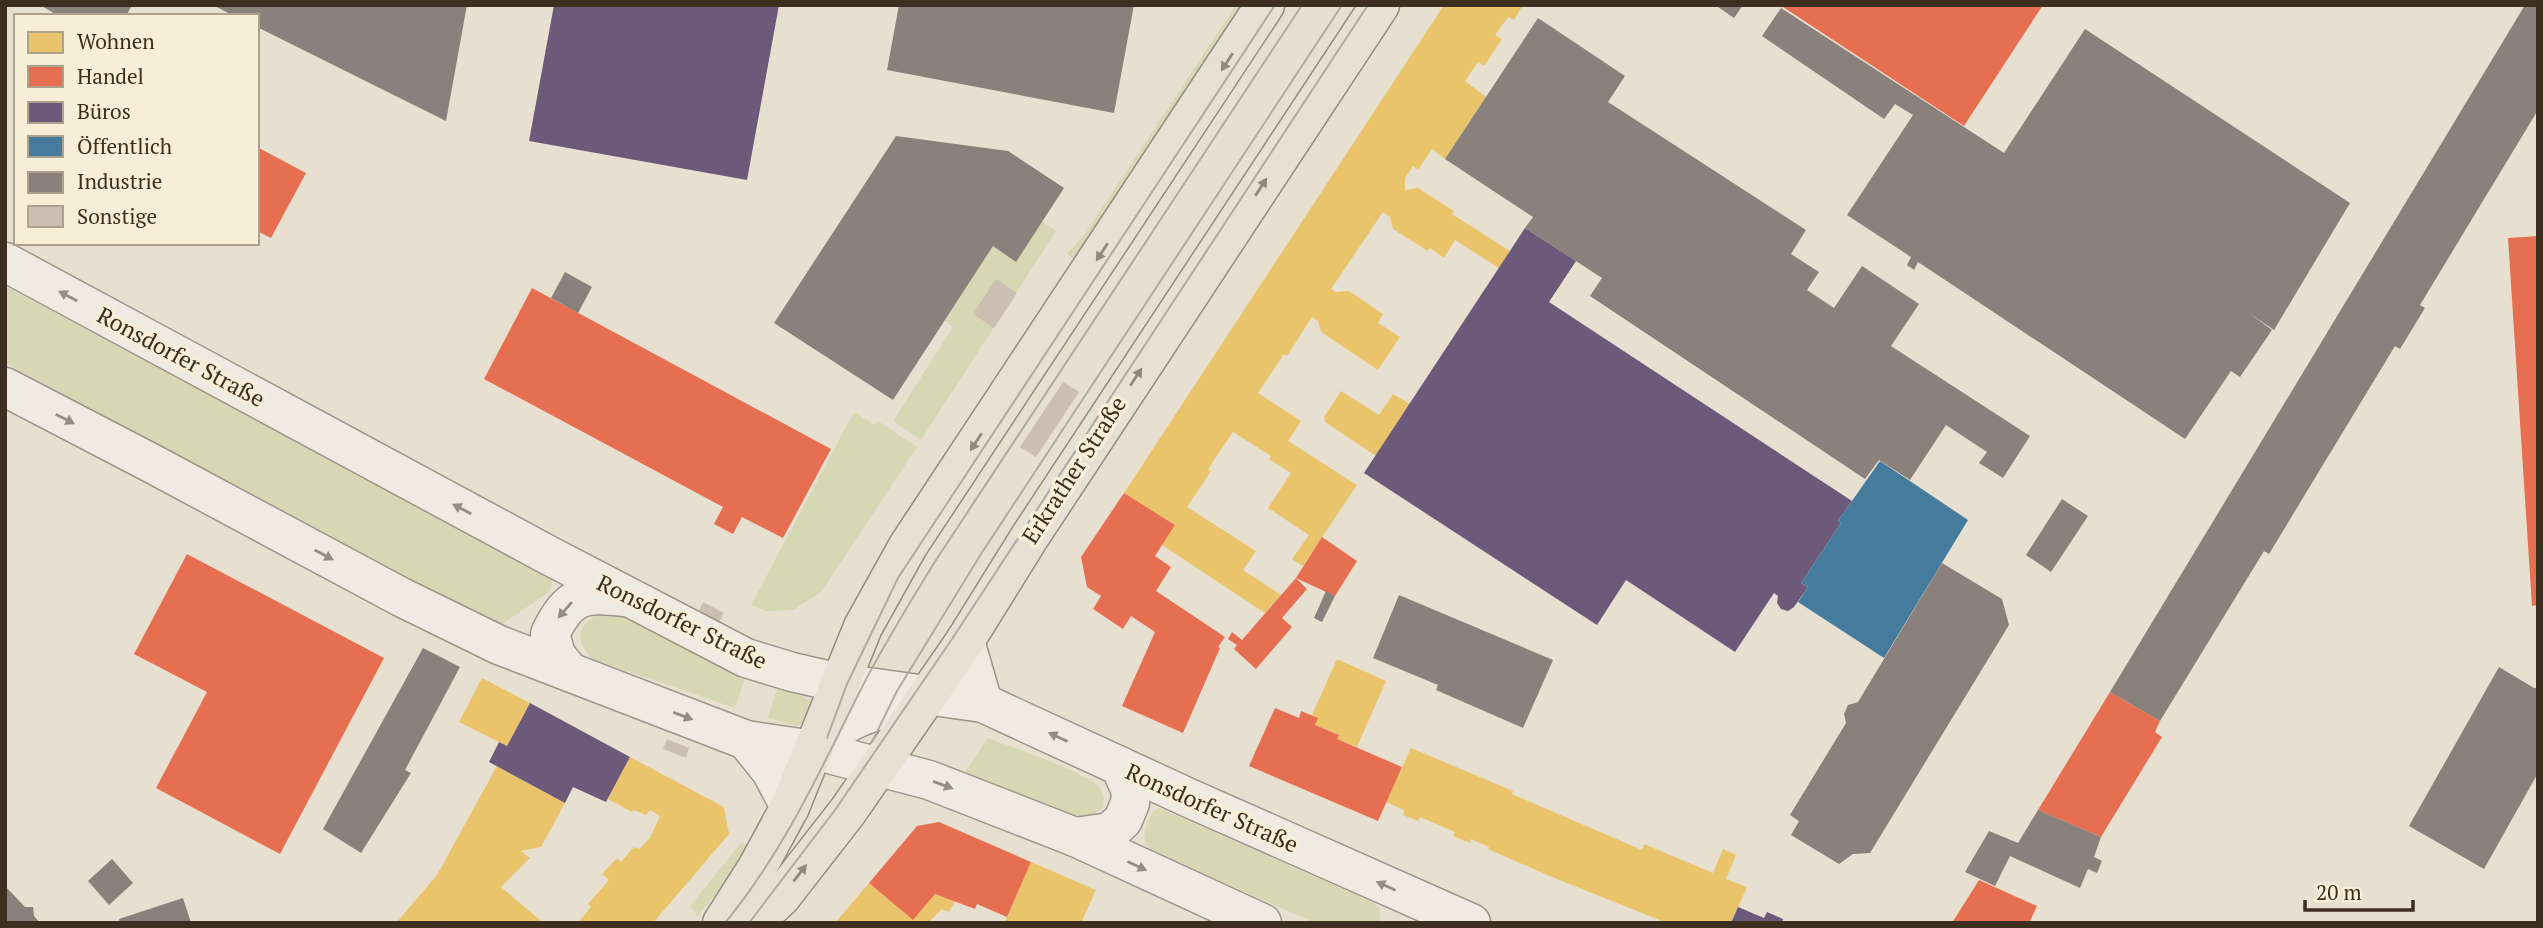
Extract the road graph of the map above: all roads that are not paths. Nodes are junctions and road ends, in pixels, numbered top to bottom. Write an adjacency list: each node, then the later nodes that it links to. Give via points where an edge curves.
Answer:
1 (1265, 5): 8 (main road, one-way to 8, via 908,546 863,626)
2 (1380, 5): 6 (main road, Erkrather Straße, one-way to 2)
3 (5, 262): 5 (main road, Ronsdorfer Straße, one-way to 3)
4 (5, 387): 7 (main road, one-way to 7, via 401,597 499,645)
5 (628, 597): 7 (main road, one-way to 7, via 589,595 568,605 550,634 556,655); 8 (main road, Ronsdorfer Straße, via 746,658)
6 (965, 641): 9 (main road, Erkrather Straße); 10 (main road)
7 (567, 669): 11 (main road, one-way to 11)
8 (840, 683): 9 (main road, Ronsdorfer Straße); 12 (main road)
9 (927, 695): 10 (main road, Ronsdorfer Straße); 12 (main road, via 860,715 829,734); 14 (main road, Erkrather Straße)
10 (983, 703): 13 (main road, Ronsdorfer Straße, one-way to 10)
11 (746, 740): 12 (main road); 15 (main road, via 771,771)
12 (814, 750): 14 (main road); 15 (main road)
13 (1119, 766): 16 (main road, via 1131,791 1123,820 1110,832); 17 (main road, Ronsdorfer Straße, one-way to 13)
14 (878, 767): 16 (main road, one-way to 16, via 929,780); 19 (main road, Erkrather Straße, one-way to 14, via 781,897)
15 (790, 807): 18 (main road)
16 (1075, 837): 20 (main road, one-way to 20)
17 (1421, 913): 21 (main road, Ronsdorfer Straße)
18 (722, 923)
19 (753, 923)
20 (1262, 923)
21 (1471, 923)

